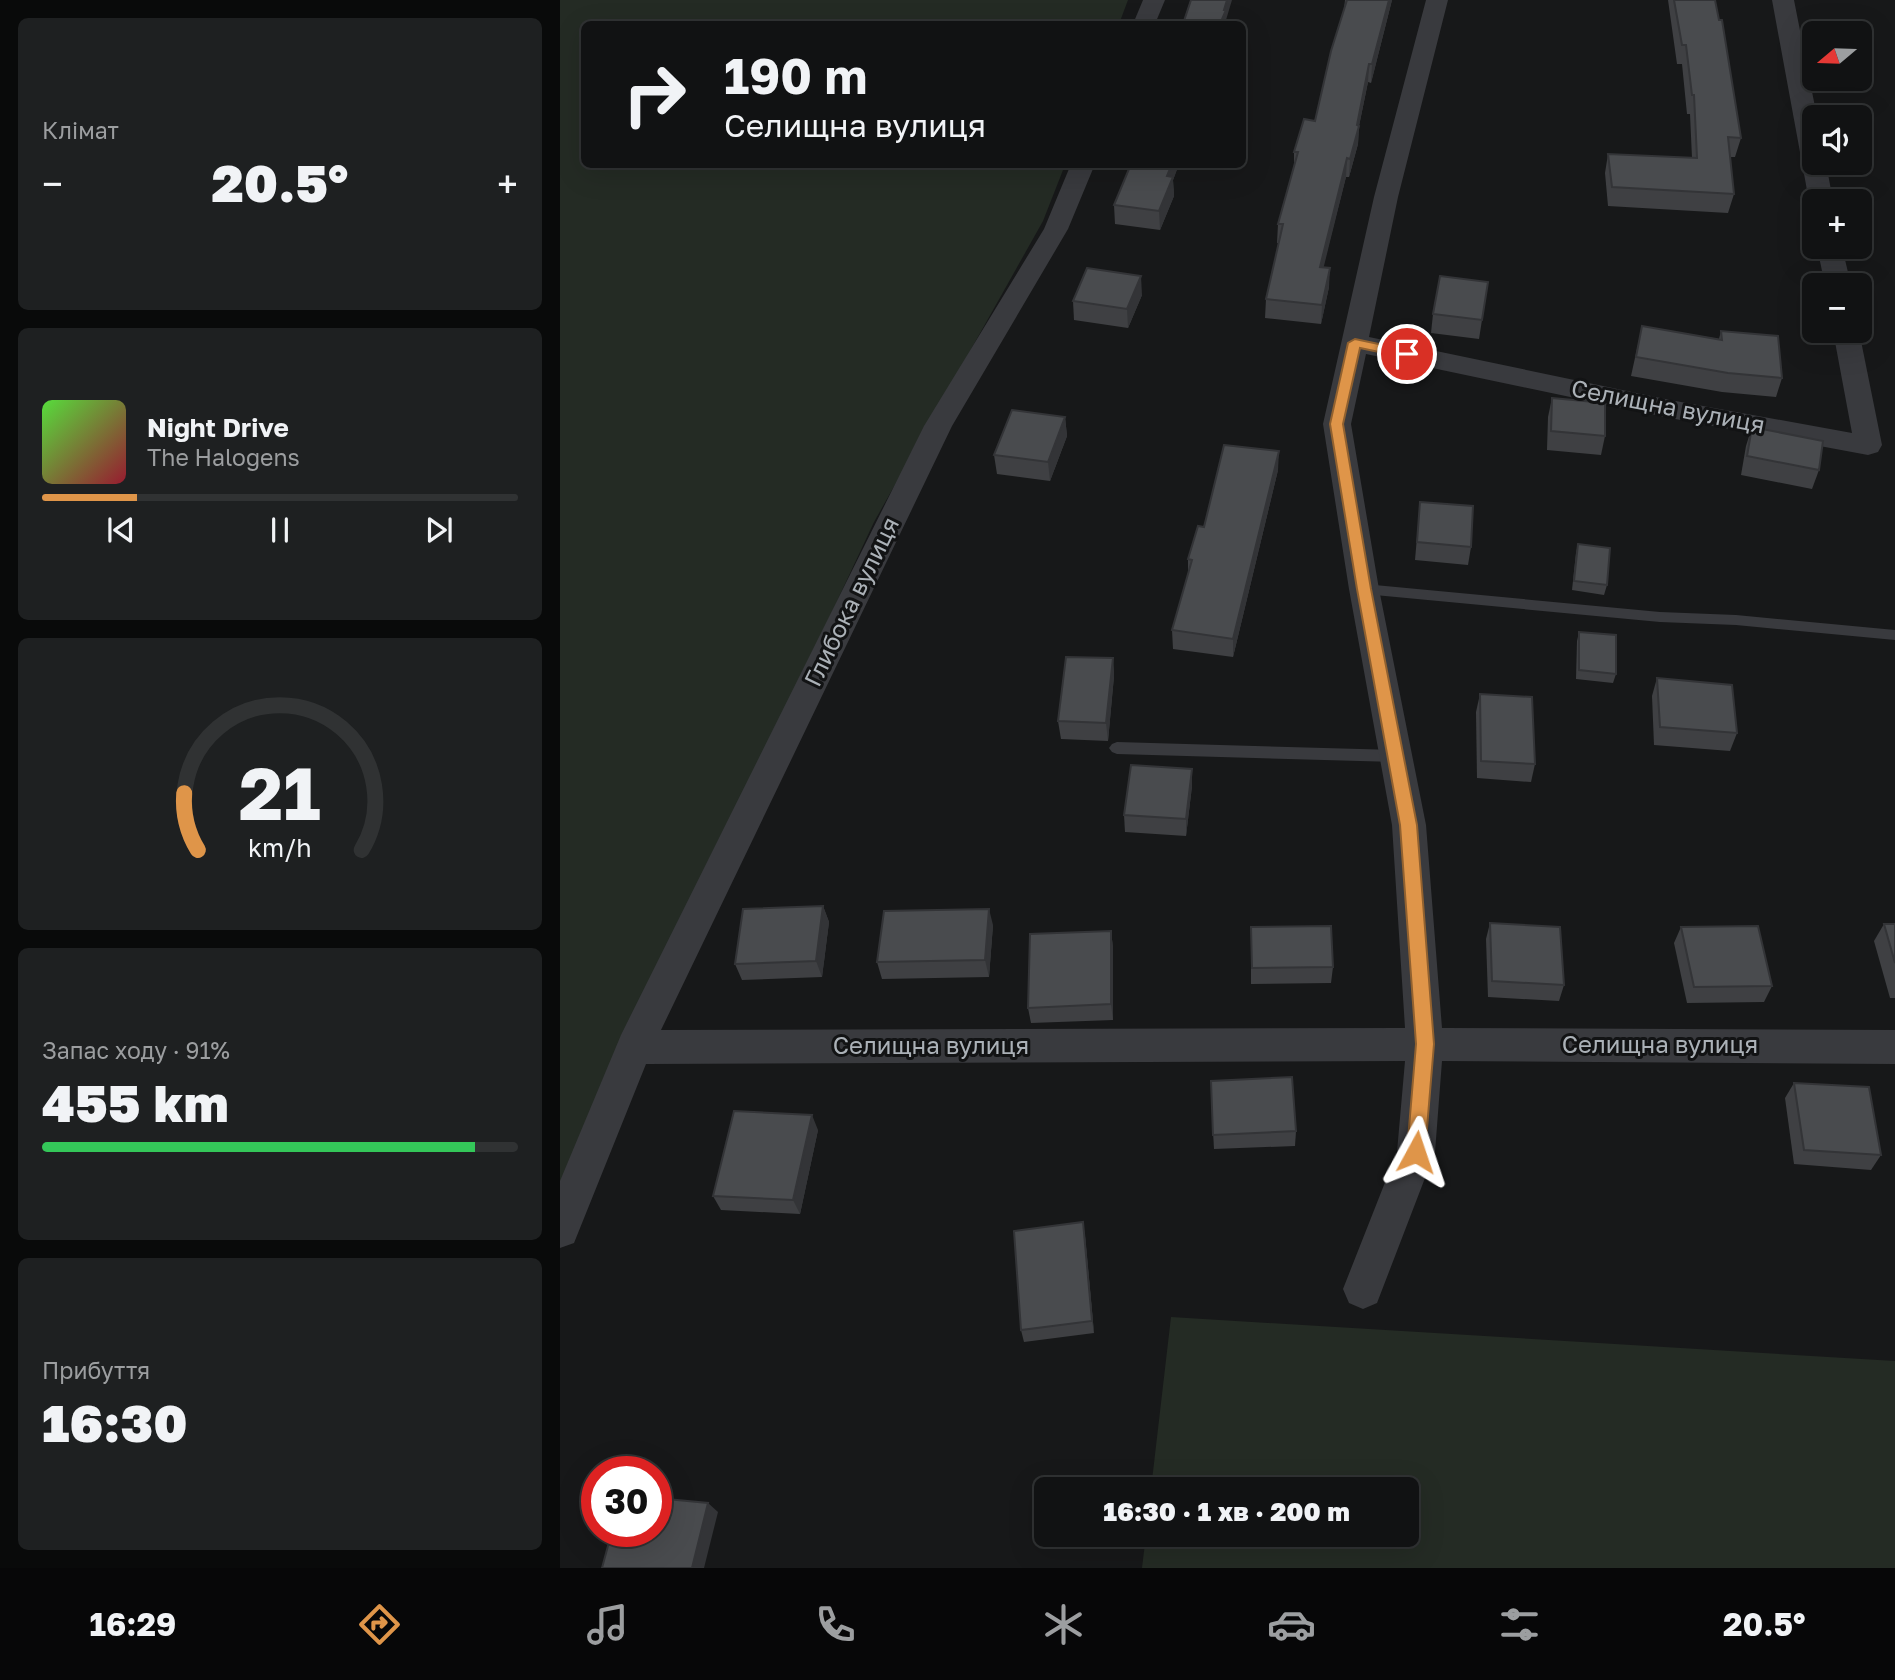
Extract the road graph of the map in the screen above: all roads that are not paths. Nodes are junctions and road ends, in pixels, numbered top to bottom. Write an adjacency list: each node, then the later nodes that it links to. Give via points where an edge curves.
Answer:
1 (1154, 0): 4 (street)
2 (1437, 0): 7 (street, via 1386,197)
3 (1783, 0): 6 (street)
4 (1145, 21)
5 (1081, 168): 14 (street, Глибока вулиця, via 1056,229 938,426)
6 (1819, 189)
7 (1355, 343): 8 (street, Селищна вулиця, via 1868,445); 9 (street, via 1337,424)
8 (1848, 343)
9 (1364, 589): 10 (lane); 12 (street)
10 (1895, 635)
11 (1117, 748): 12 (lane)
12 (1396, 756): 13 (street, via 1409,825)
13 (1425, 1044): 14 (street, Селищна вулиця); 15 (street, Селищна вулиця); 17 (street, via 1416,1152)
14 (635, 1047): 16 (street)
15 (1895, 1047)
16 (560, 1229)
17 (1363, 1289)

